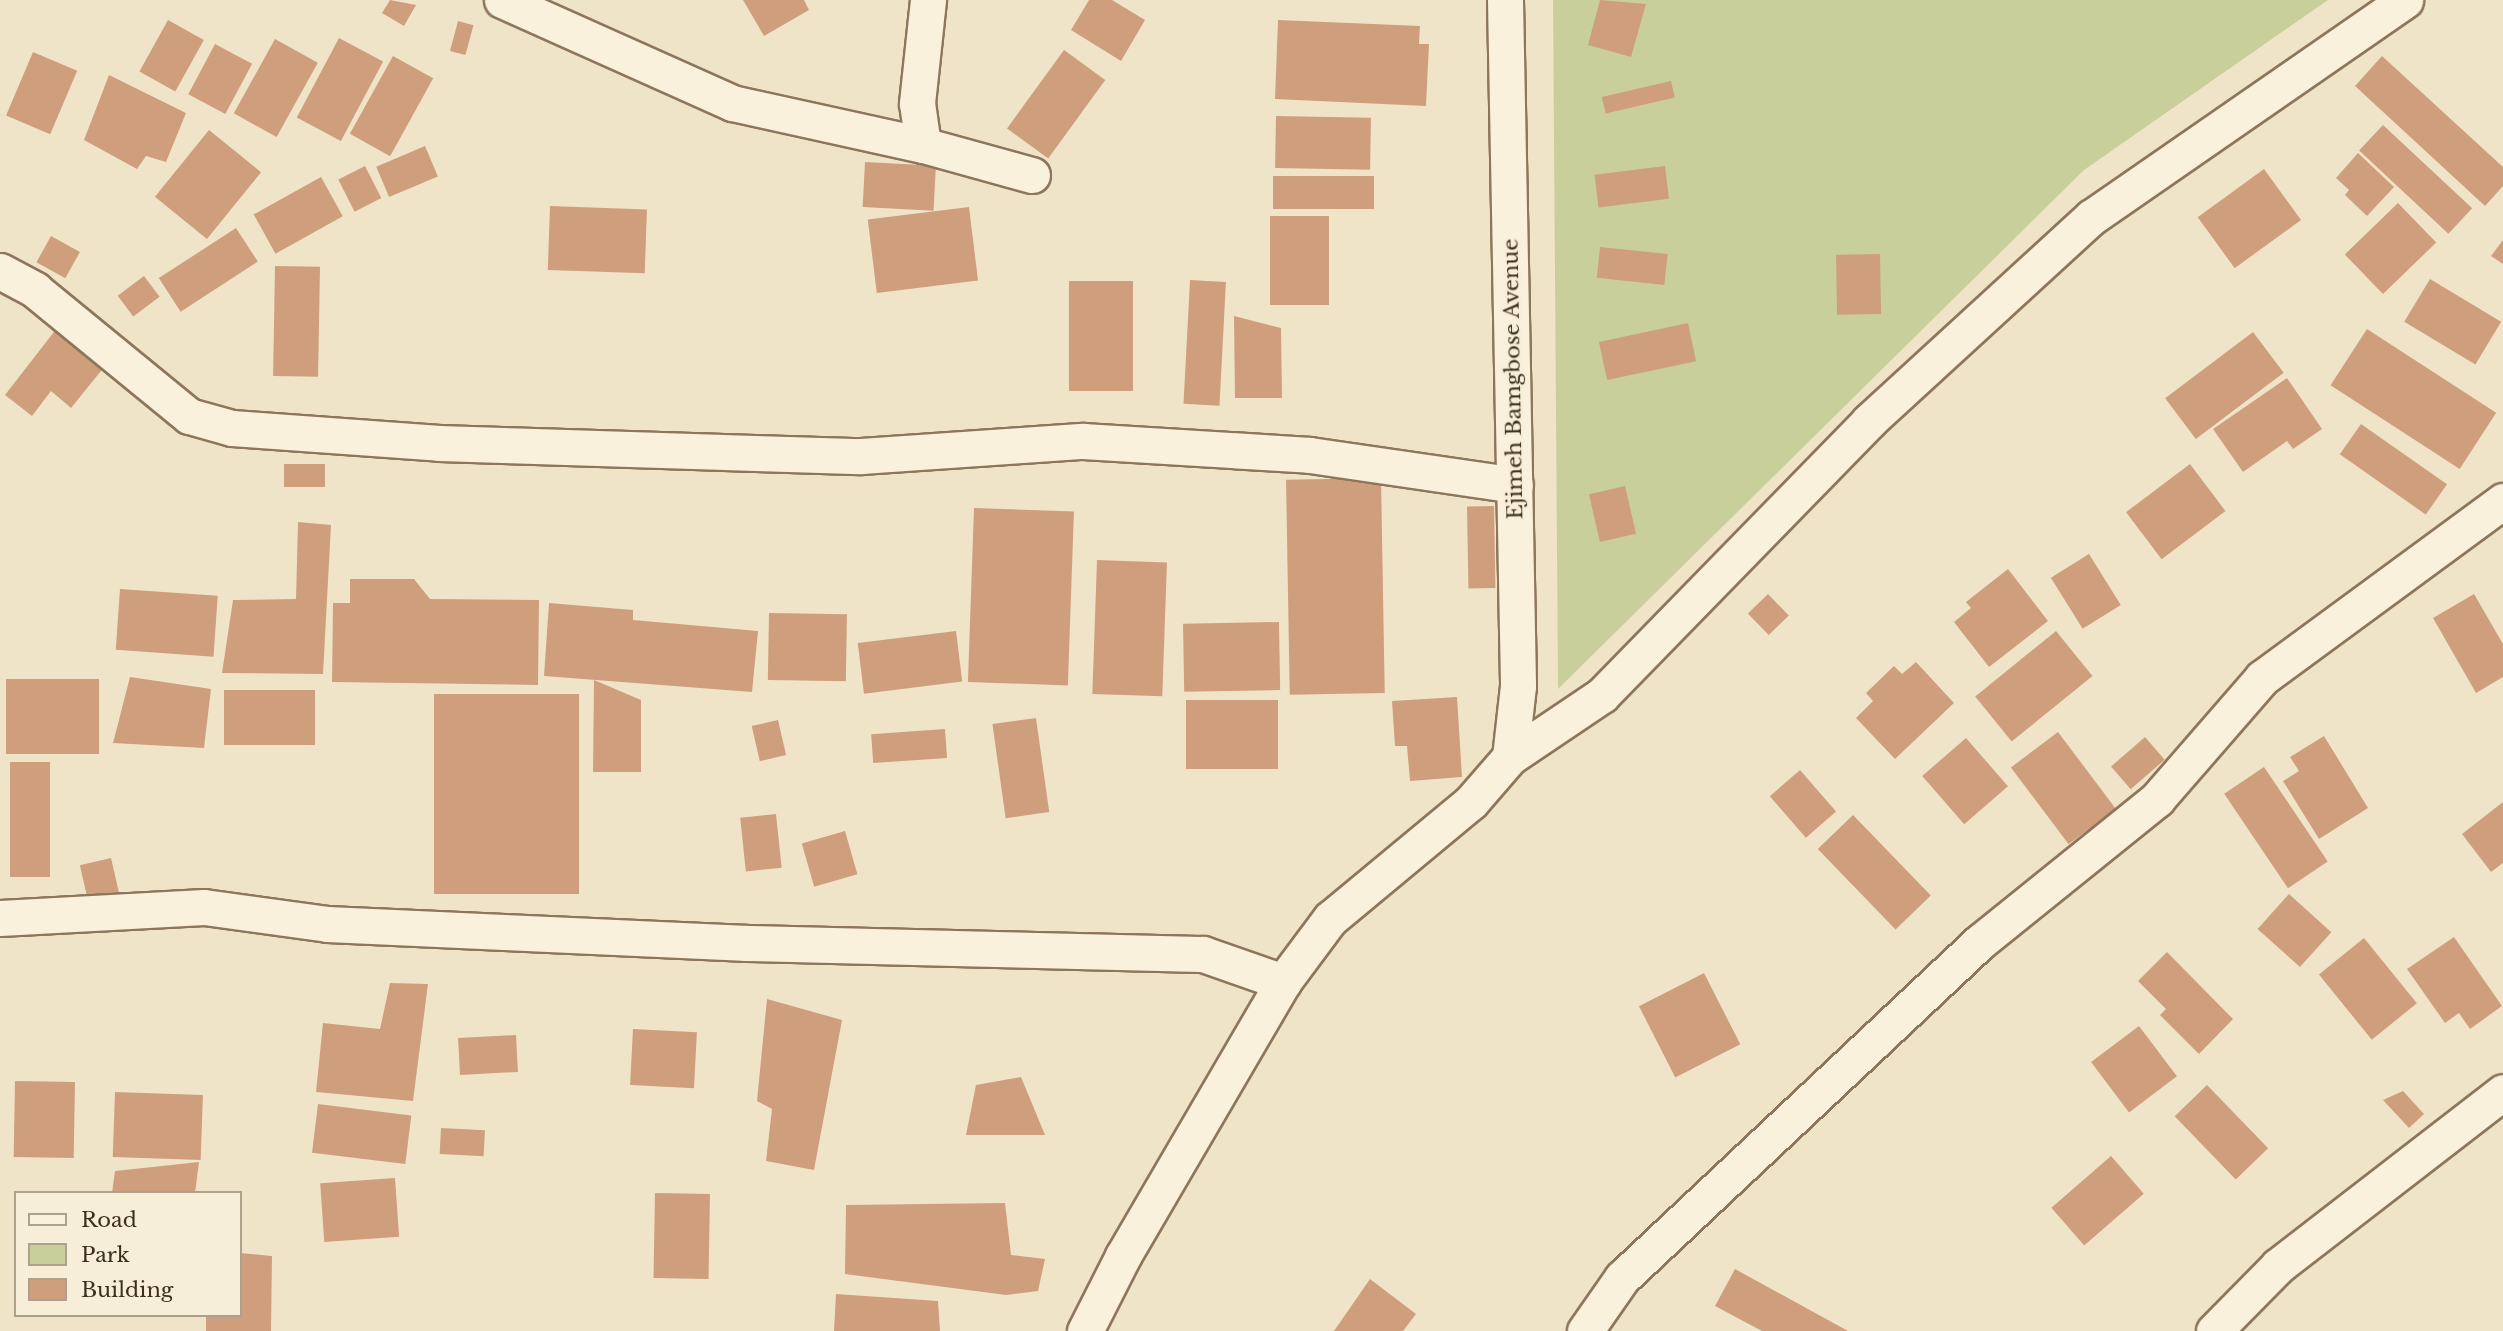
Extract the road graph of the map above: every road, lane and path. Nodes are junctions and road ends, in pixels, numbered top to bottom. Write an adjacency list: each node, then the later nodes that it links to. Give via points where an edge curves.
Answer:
1 (502, 0): 5 (street, via 732,103)
2 (928, 0): 5 (street, via 917,103)
3 (1505, 0): 8 (street, Ejimeh Bamgbose Avenue)
4 (2405, 0): 10 (street, via 2092,217 1869,421 1602,695)
5 (923, 145): 6 (street)
6 (1032, 175)
7 (0, 271): 8 (street, via 35,290 189,415 232,428 439,443 860,456 1083,441 1310,455)
8 (1515, 485): 10 (street, Ejimeh Bamgbose Avenue, via 1518,686)
9 (2503, 501): 15 (street, via 2262,678 2157,799 1980,943 1622,1278)
10 (1510, 757): 12 (street, via 1471,802 1330,919)
11 (0, 918): 12 (street, via 204,907 328,923 747,943 1203,954)
12 (1283, 982): 14 (street, via 1123,1256)
13 (2503, 1092): 16 (street, via 2278,1266)
14 (1085, 1331)
15 (1585, 1331)
16 (2214, 1331)

